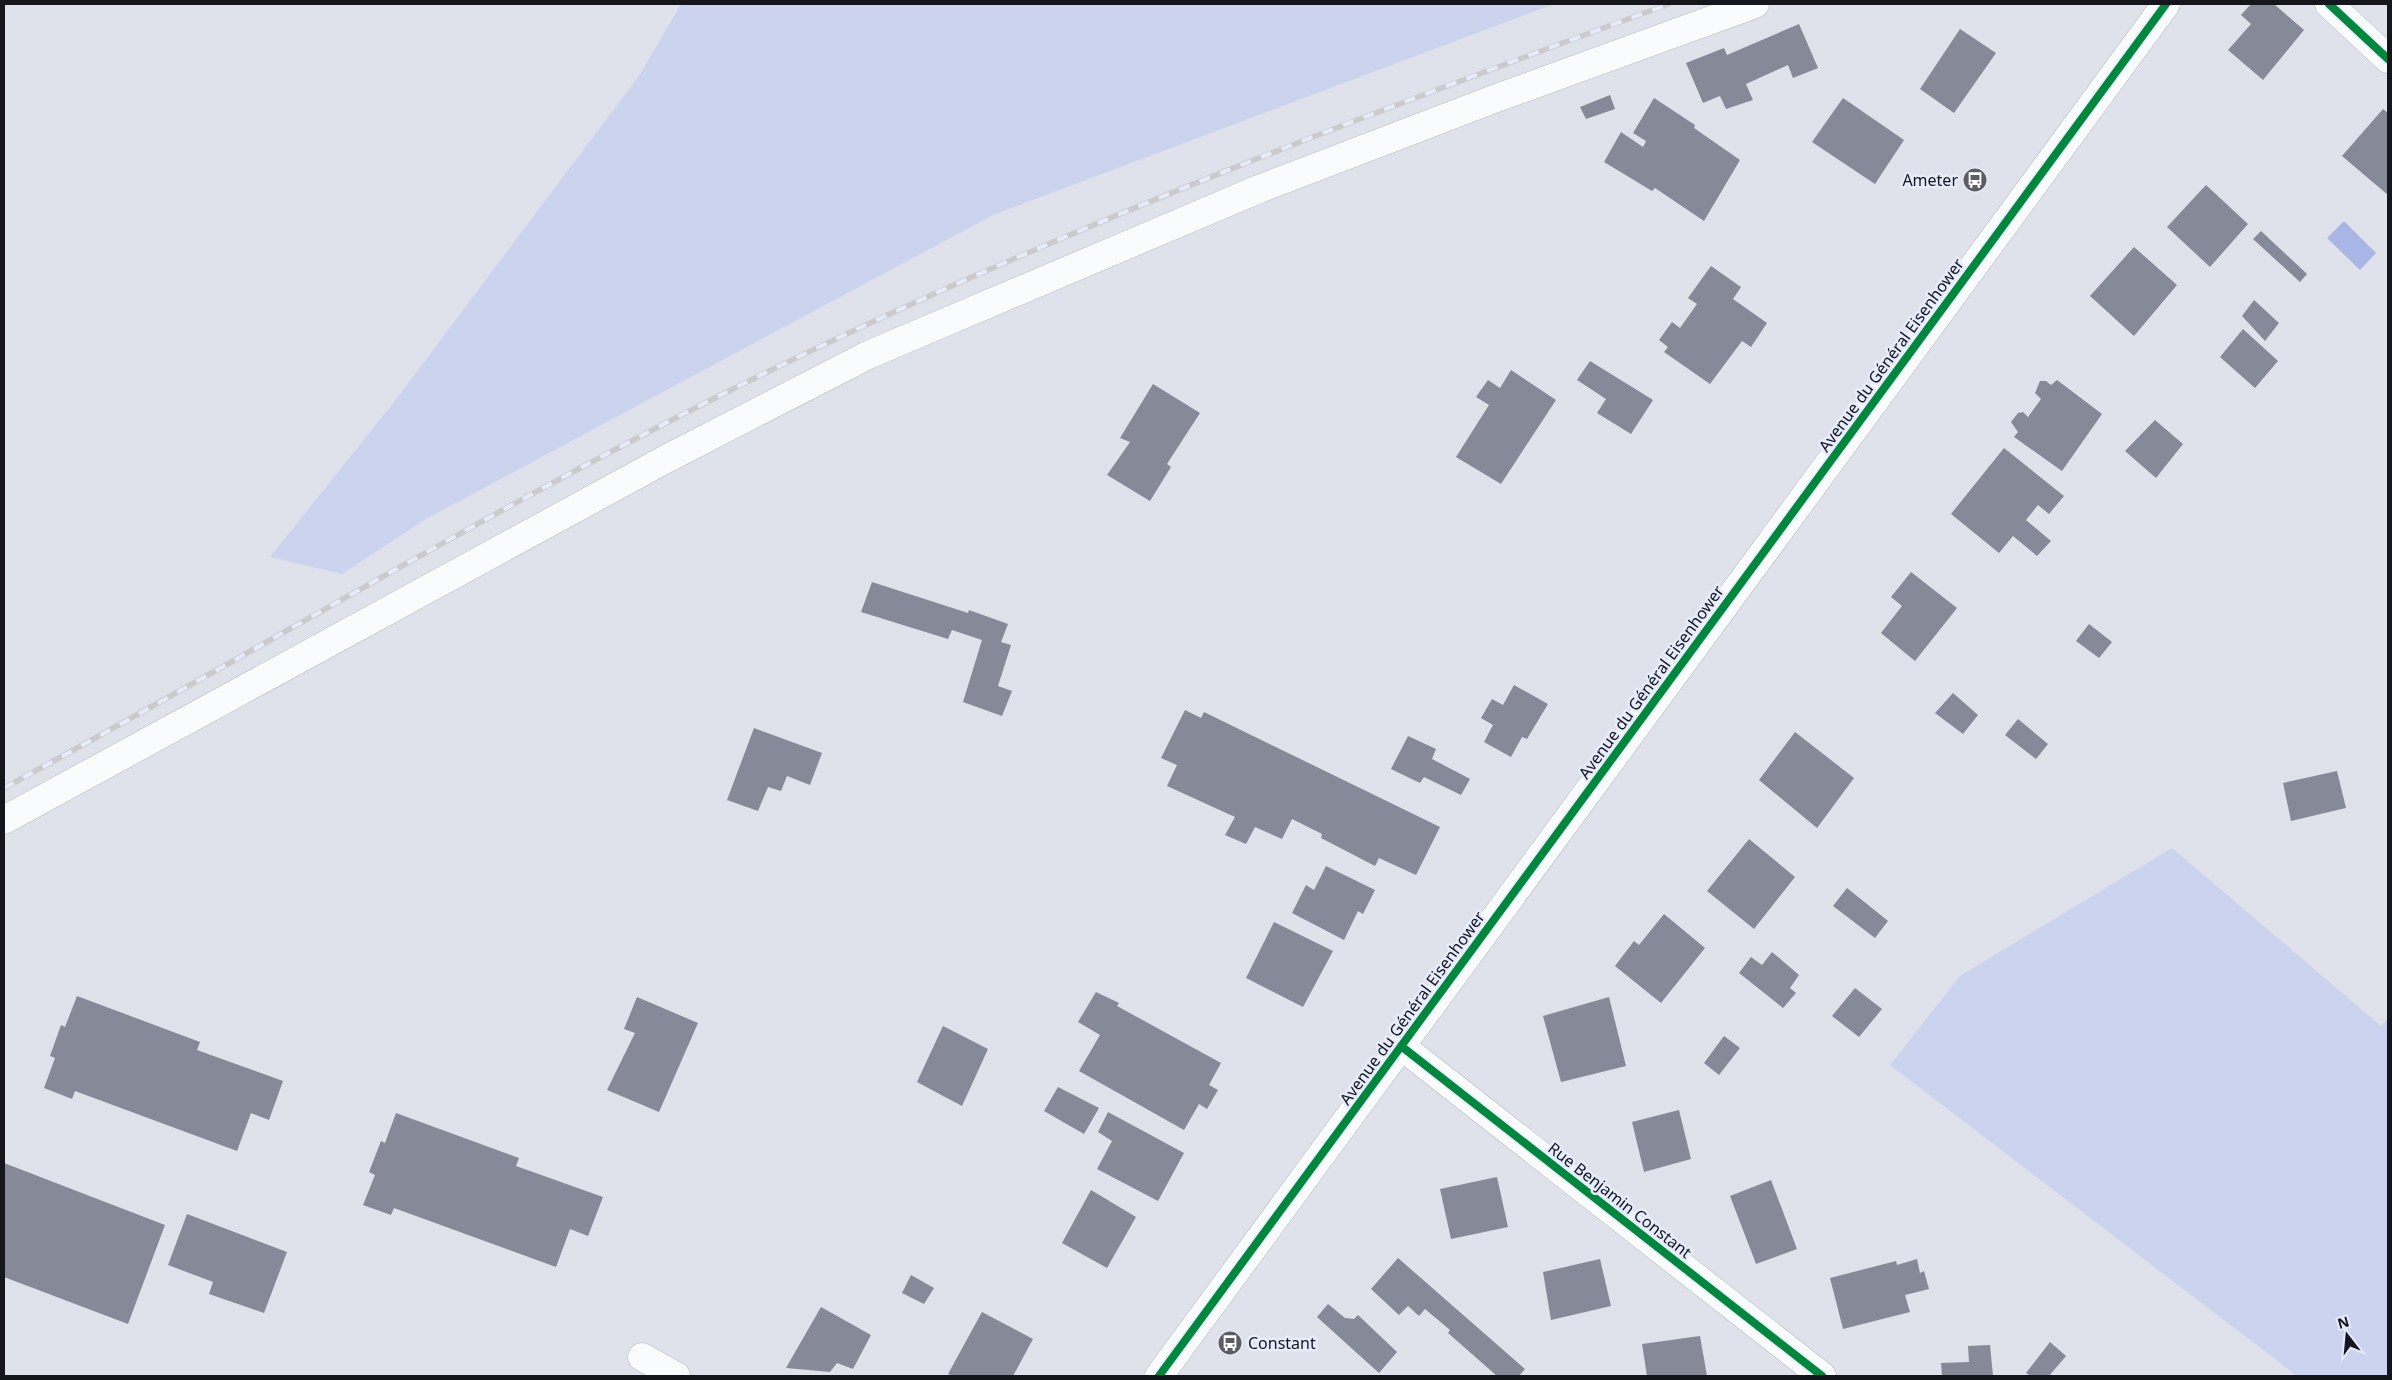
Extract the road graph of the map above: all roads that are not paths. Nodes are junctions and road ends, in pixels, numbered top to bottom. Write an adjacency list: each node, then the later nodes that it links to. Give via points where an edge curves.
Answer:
1 (1756, 4): 5 (main road, via 1259,189 868,355 657,464)
2 (2166, 4): 6 (main road, Avenue du Général Eisenhower)
3 (2329, 4): 4 (main road)
4 (2388, 59)
5 (4, 820)
6 (1401, 1046): 9 (main road, Avenue du Général Eisenhower); 10 (main road, Rue Benjamin Constant)
7 (642, 1357): 8 (main road)
8 (676, 1376)
9 (1159, 1376)
10 (1822, 1376)

